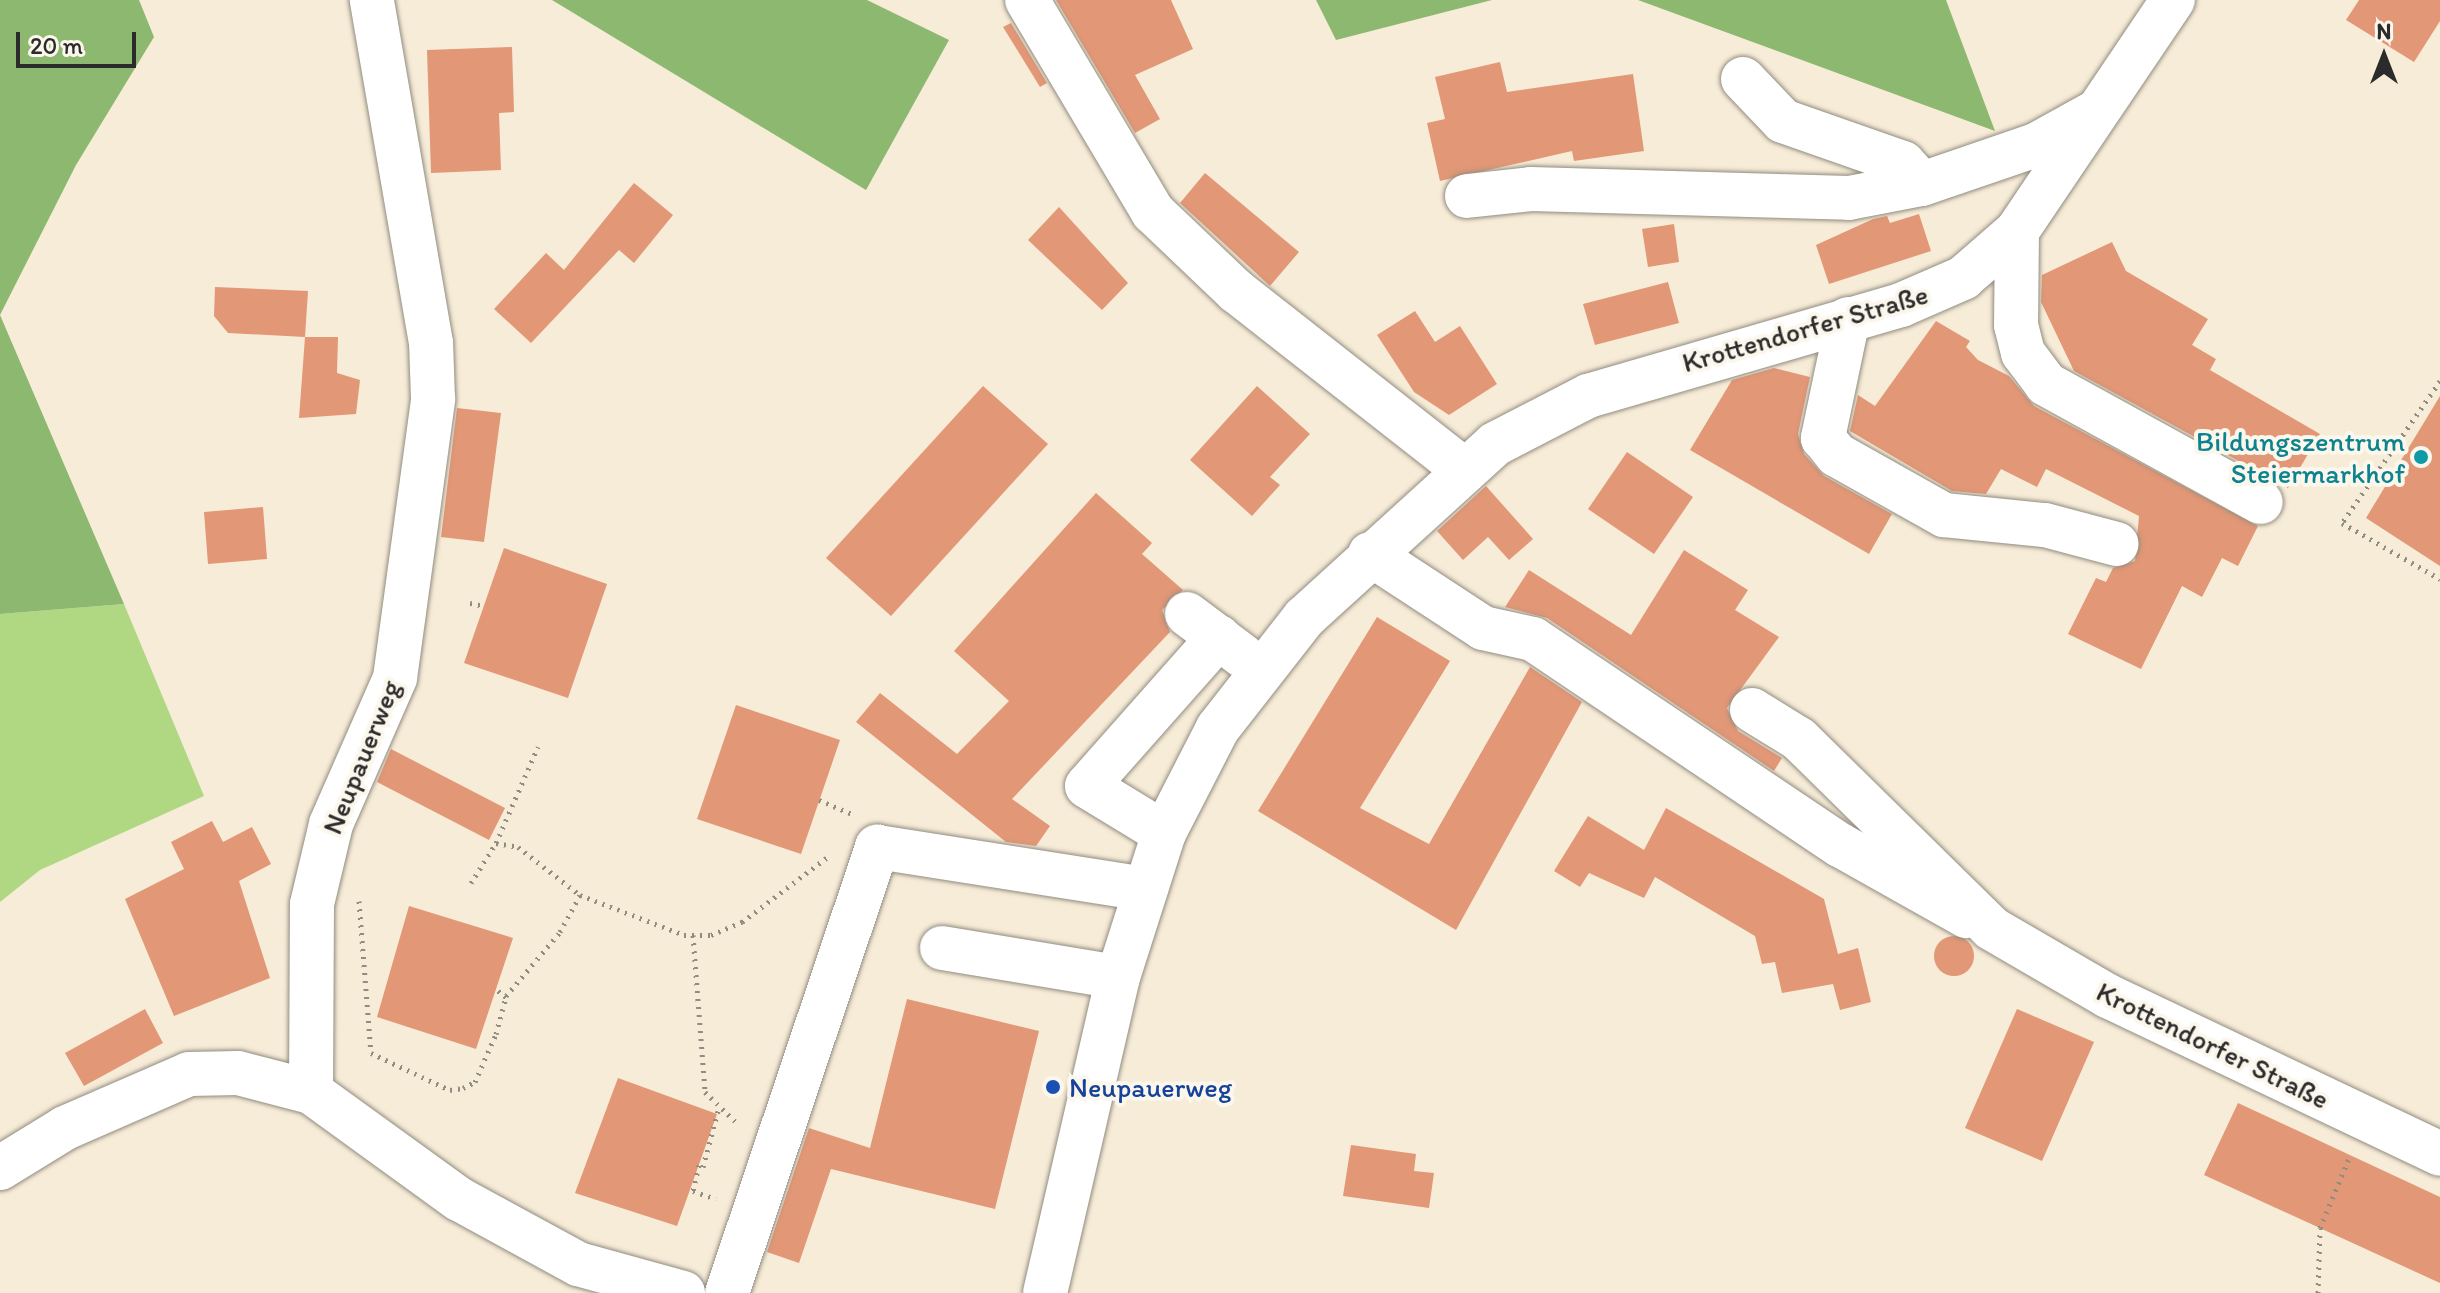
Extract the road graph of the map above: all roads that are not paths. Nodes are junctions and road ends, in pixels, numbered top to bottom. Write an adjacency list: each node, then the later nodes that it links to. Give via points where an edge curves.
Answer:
1 (372, 0): 21 (street, Neupauerweg, via 431,343 433,399 395,678 331,824 312,904)
2 (1027, 0): 10 (street, via 1153,212 1236,291)
3 (2173, 0): 5 (street, Krottendorfer Straße)
4 (1743, 79): 6 (street, via 1783,121 1903,163)
5 (2103, 107): 6 (street, via 2036,145); 8 (street, Krottendorfer Straße)
6 (1922, 184): 7 (street, via 1849,198 1531,189)
7 (1467, 196)
8 (2017, 231): 9 (street, Krottendorfer Straße, via 1963,278); 11 (street, via 2016,325 2023,353 2046,384)
9 (1848, 319): 10 (street, Krottendorfer Straße, via 1588,396 1495,444); 12 (street, via 1823,438 1837,455 1944,515 2045,525)
10 (1463, 469): 13 (street, Krottendorfer Straße)
11 (2261, 502)
12 (2117, 544)
13 (1370, 554): 14 (street, Krottendorfer Straße); 18 (street, Krottendorfer Straße, via 1483,628 1533,639 1895,880)
14 (1261, 669): 16 (street, Krottendorfer Straße, via 1218,728); 16 (street, via 1203,626 1087,786)
15 (1752, 710): 18 (street, Krottendorfer Straße, via 1799,739)
16 (1164, 833): 17 (street, Krottendorfer Straße)
17 (1146, 889): 20 (street, Krottendorfer Straße); 25 (street, via 877,847)
18 (1991, 928): 22 (street, Krottendorfer Straße, via 2108,996)
19 (942, 948): 20 (street)
20 (1118, 977): 26 (street, Krottendorfer Straße)
21 (311, 1092): 23 (street, via 238,1073 189,1074 65,1128); 24 (street, via 459,1199 578,1264)
22 (2440, 1154)
23 (0, 1168)
24 (683, 1293)
25 (727, 1293)
26 (1045, 1293)

